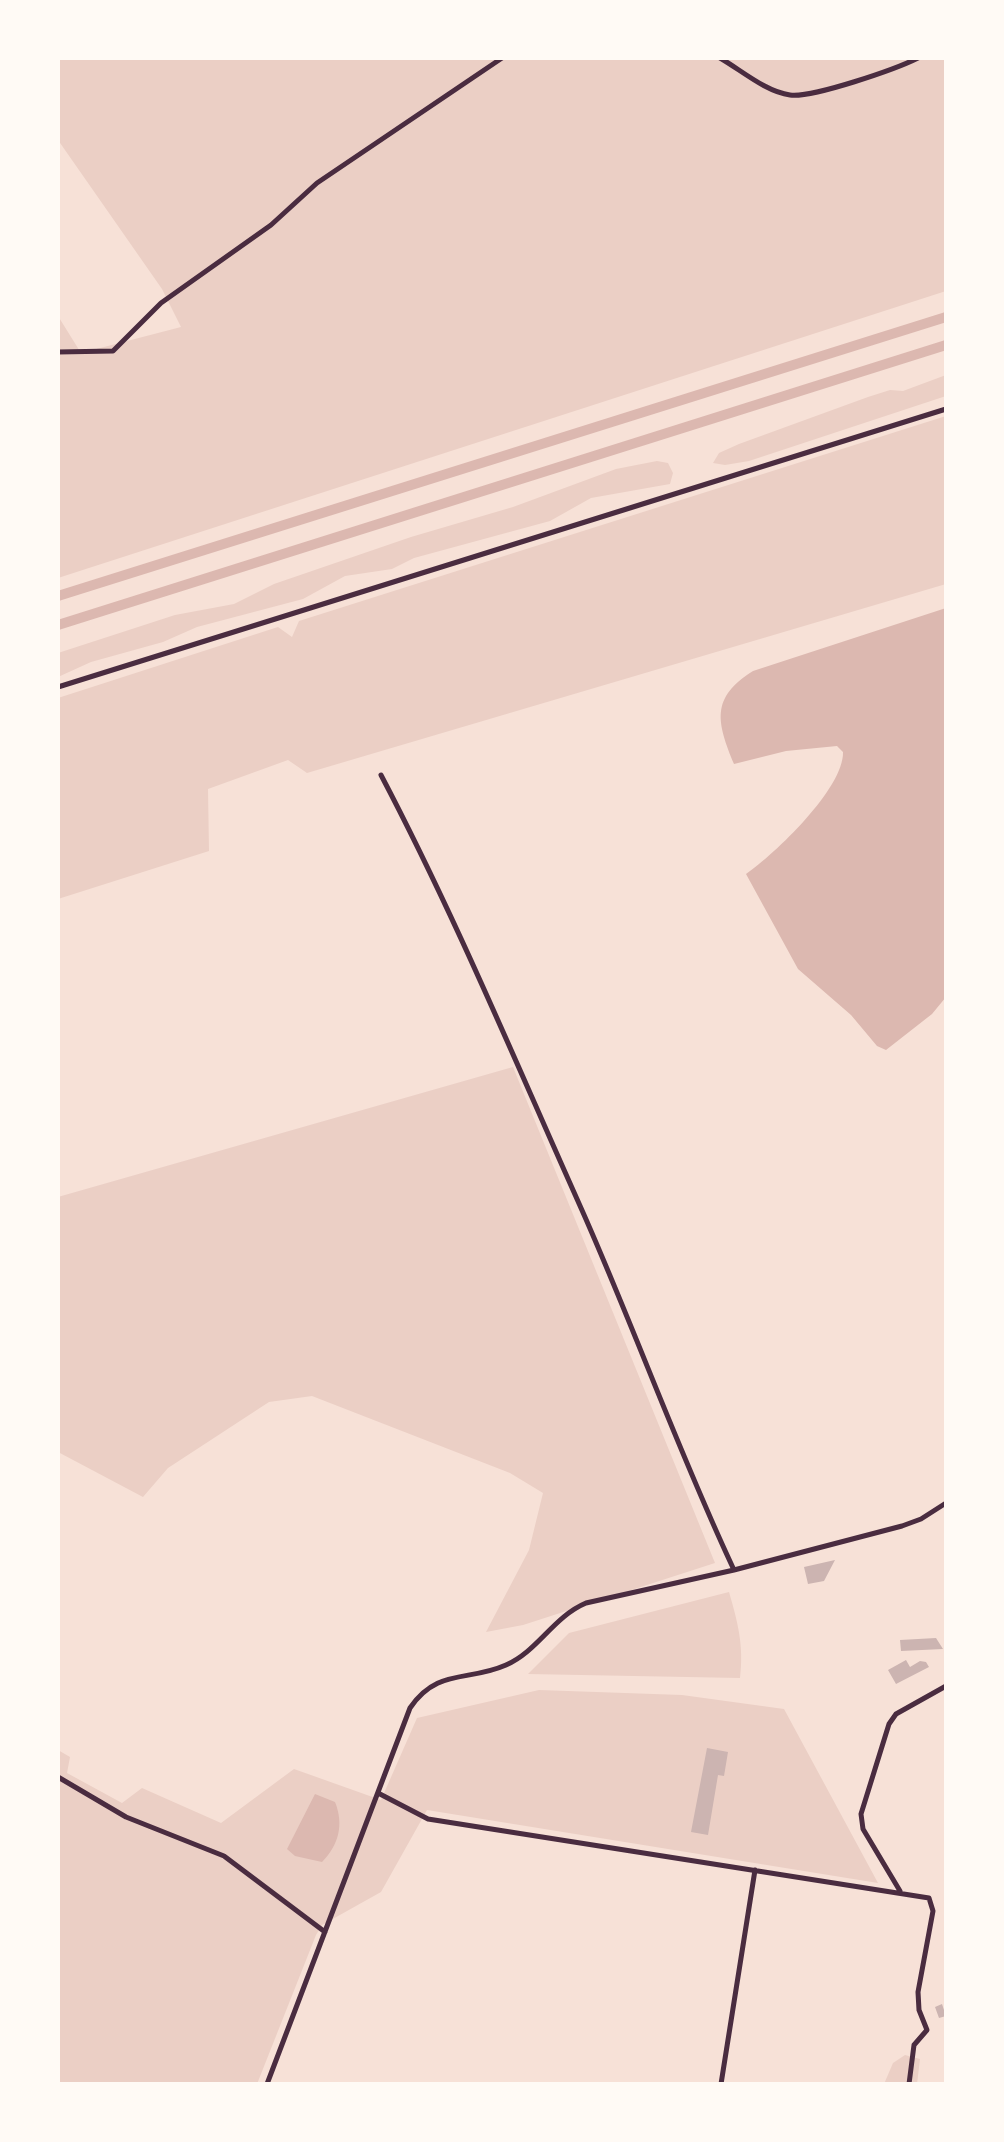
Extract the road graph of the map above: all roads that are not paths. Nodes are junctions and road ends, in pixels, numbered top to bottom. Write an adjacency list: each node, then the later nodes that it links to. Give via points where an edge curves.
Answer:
1 (502, 58): 4 (street, via 317,182 271,225 161,303 113,351)
2 (720, 58): 3 (street, via 792,96)
3 (918, 58)
4 (58, 352)
5 (946, 409): 6 (street)
6 (58, 687)
7 (381, 775): 9 (street, via 514,1055)
8 (946, 1503): 9 (street, via 902,1526)
9 (734, 1570): 12 (street, via 586,1603 569,1610 518,1659 438,1680 410,1708)
10 (946, 1686): 14 (street, via 889,1724 861,1814)
11 (58, 1777): 15 (street, via 126,1817 224,1856)
12 (378, 1793): 13 (street, via 428,1819); 15 (street)
13 (755, 1870): 14 (street); 17 (street)
14 (901, 1893): 18 (street, via 928,1898 933,1911 918,2004 928,2030 914,2045)
15 (325, 1932): 16 (street)
16 (268, 2084)
17 (721, 2084)
18 (909, 2084)

